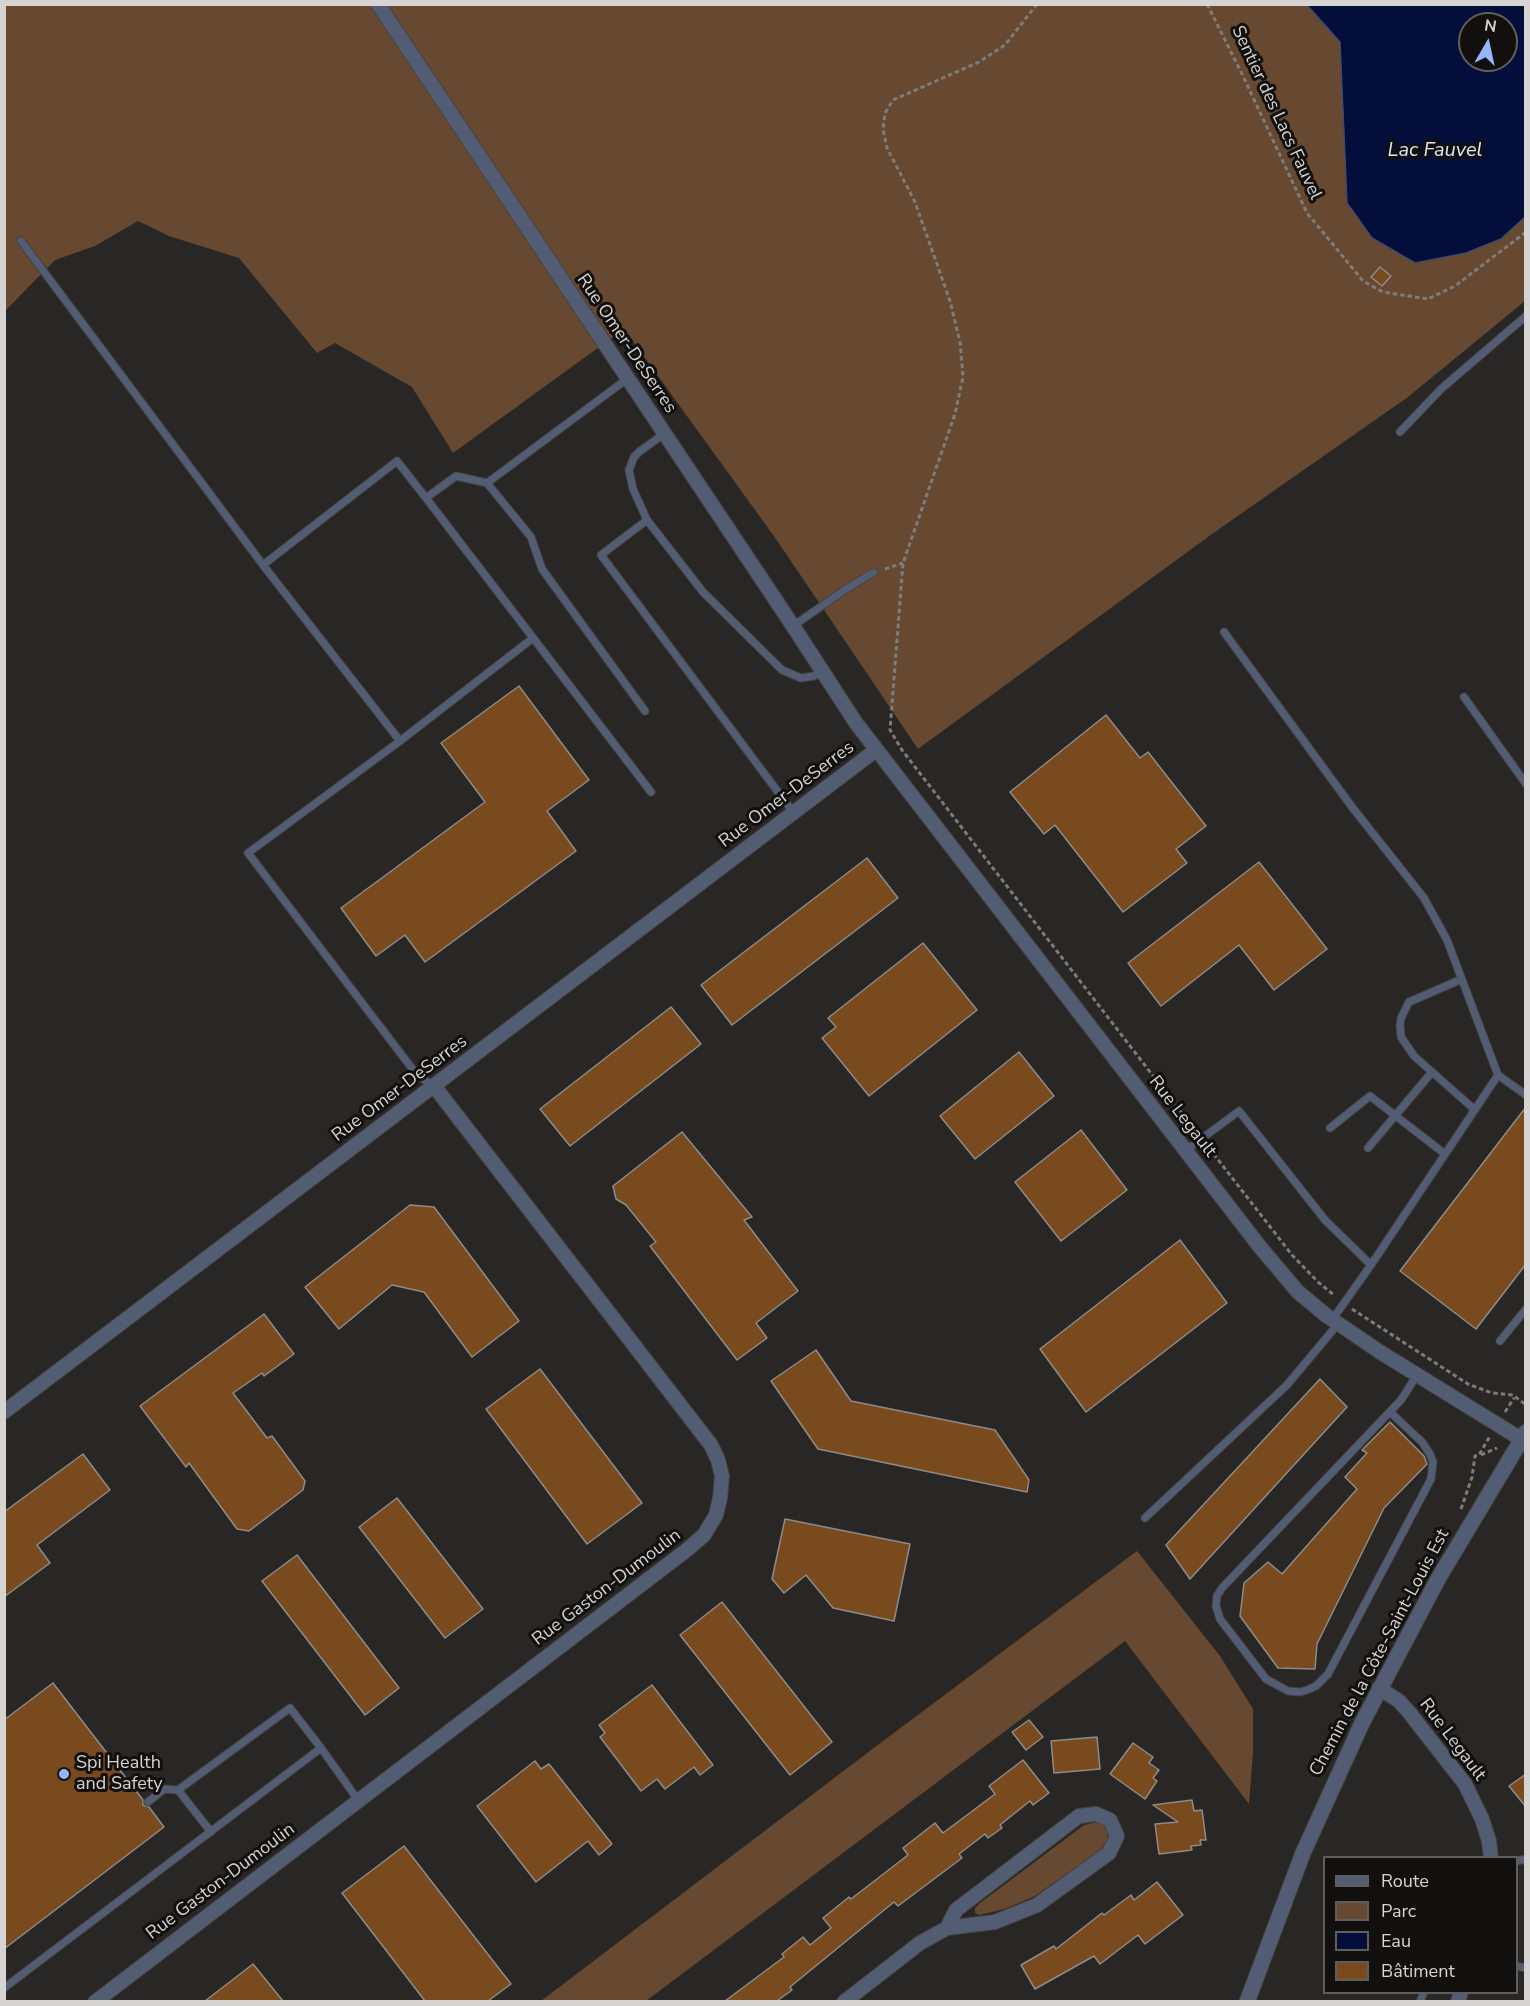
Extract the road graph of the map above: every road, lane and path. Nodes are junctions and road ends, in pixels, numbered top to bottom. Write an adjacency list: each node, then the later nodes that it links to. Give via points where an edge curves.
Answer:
1 (378, 4): 7 (street, Rue Omer-DeSerres)
2 (1037, 4): 13 (path, via 1005,45 979,62 893,100 885,113 887,148 915,202 950,301 963,377 956,414)
3 (1207, 4): 4 (path, Sentier des Lacs Fauvel, via 1307,213 1363,281 1383,292 1428,298 1455,286)
4 (1526, 232)
5 (21, 241): 14 (lane)
6 (1526, 316): 8 (lane, via 1441,389)
7 (627, 380): 9 (street, Rue Omer-DeSerres); 10 (lane)
8 (1400, 432)
9 (664, 434): 12 (lane, via 634,457 629,470); 16 (street, Rue Omer-DeSerres)
10 (487, 483): 11 (lane, via 456,476); 21 (lane, via 531,537 542,569)
11 (426, 498): 14 (lane, via 397,461); 18 (lane)
12 (647, 520): 19 (lane, via 703,592 786,673 801,678); 26 (lane, via 602,555)
13 (903, 563): 15 (path); 35 (path, Rue Legault, via 890,722 893,737)
14 (263, 565): 22 (lane)
15 (874, 572): 16 (lane)
16 (793, 626): 19 (street, Rue Omer-DeSerres)
17 (1224, 632): 27 (lane, via 1424,898 1447,940)
18 (533, 638): 22 (lane); 25 (lane)
19 (823, 671): 23 (street, Rue Omer-DeSerres)
20 (1464, 697): 24 (lane)
21 (645, 711)
22 (400, 741): 30 (lane, via 248,853 417,1075)
23 (876, 750): 26 (street, Rue Omer-DeSerres); 38 (street, Rue Legault)
24 (1526, 783)
25 (651, 792)
26 (793, 812): 30 (street, Rue Omer-DeSerres)
27 (1462, 980): 28 (lane, via 1408,1002 1401,1018 1401,1037 1406,1047); 29 (lane)
28 (1432, 1072): 32 (lane); 33 (lane)
29 (1498, 1075): 31 (lane); 32 (lane)
30 (434, 1086): 48 (street, Rue Omer-DeSerres); 57 (street, Rue Gaston-Dumoulin, via 703,1434 718,1460 721,1490 713,1522 697,1541)
31 (1526, 1095)
32 (1475, 1110): 39 (lane)
33 (1395, 1116): 34 (lane, via 1370,1096); 37 (lane); 39 (lane)
34 (1330, 1128)
35 (1196, 1131)
36 (1207, 1145): 41 (path, Rue Legault, via 1292,1255)
37 (1368, 1148)
38 (1185, 1151): 40 (lane, via 1239,1111 1325,1220); 44 (street, Rue Legault, via 1291,1284)
39 (1445, 1154): 40 (lane)
40 (1371, 1265): 44 (lane)
41 (1328, 1290)
42 (1526, 1309): 45 (lane)
43 (1359, 1314): 47 (path, via 1468,1384 1492,1394 1514,1395)
44 (1335, 1322): 46 (street, Rue Legault); 53 (lane, via 1287,1385)
45 (1500, 1341)
46 (1417, 1375): 49 (lane); 50 (street, Rue Legault)
47 (1526, 1405)
48 (4, 1412)
49 (1390, 1412): 49 (lane, via 1217,1596 1220,1619 1266,1679 1288,1691 1307,1690 1328,1674 1431,1479 1430,1454)
50 (1523, 1436): 54 (street, Chemin de la Côte-Saint-Louis Est)
51 (1479, 1455): 52 (path, via 1475,1456)
52 (1460, 1508)
53 (1145, 1518)
54 (1379, 1688): 60 (street, Rue Legault, via 1408,1711 1465,1784 1486,1830); 65 (street, Chemin de la Côte-Saint-Louis Est, via 1317,1819)
55 (321, 1748): 56 (lane, via 290,1708); 57 (lane); 59 (lane)
56 (178, 1790): 58 (lane, via 165,1789); 59 (lane)
57 (358, 1800): 63 (street, Rue Gaston-Dumoulin)
58 (148, 1802)
59 (211, 1832): 62 (lane)
60 (1491, 1856)
61 (947, 1928): 61 (street, via 995,1922 1037,1905 1109,1853 1118,1836 1110,1820 1096,1814 1079,1816 956,1910); 64 (street, via 920,1943)
62 (4, 1988)
63 (95, 2001)
64 (844, 2001)
65 (1247, 2001)

